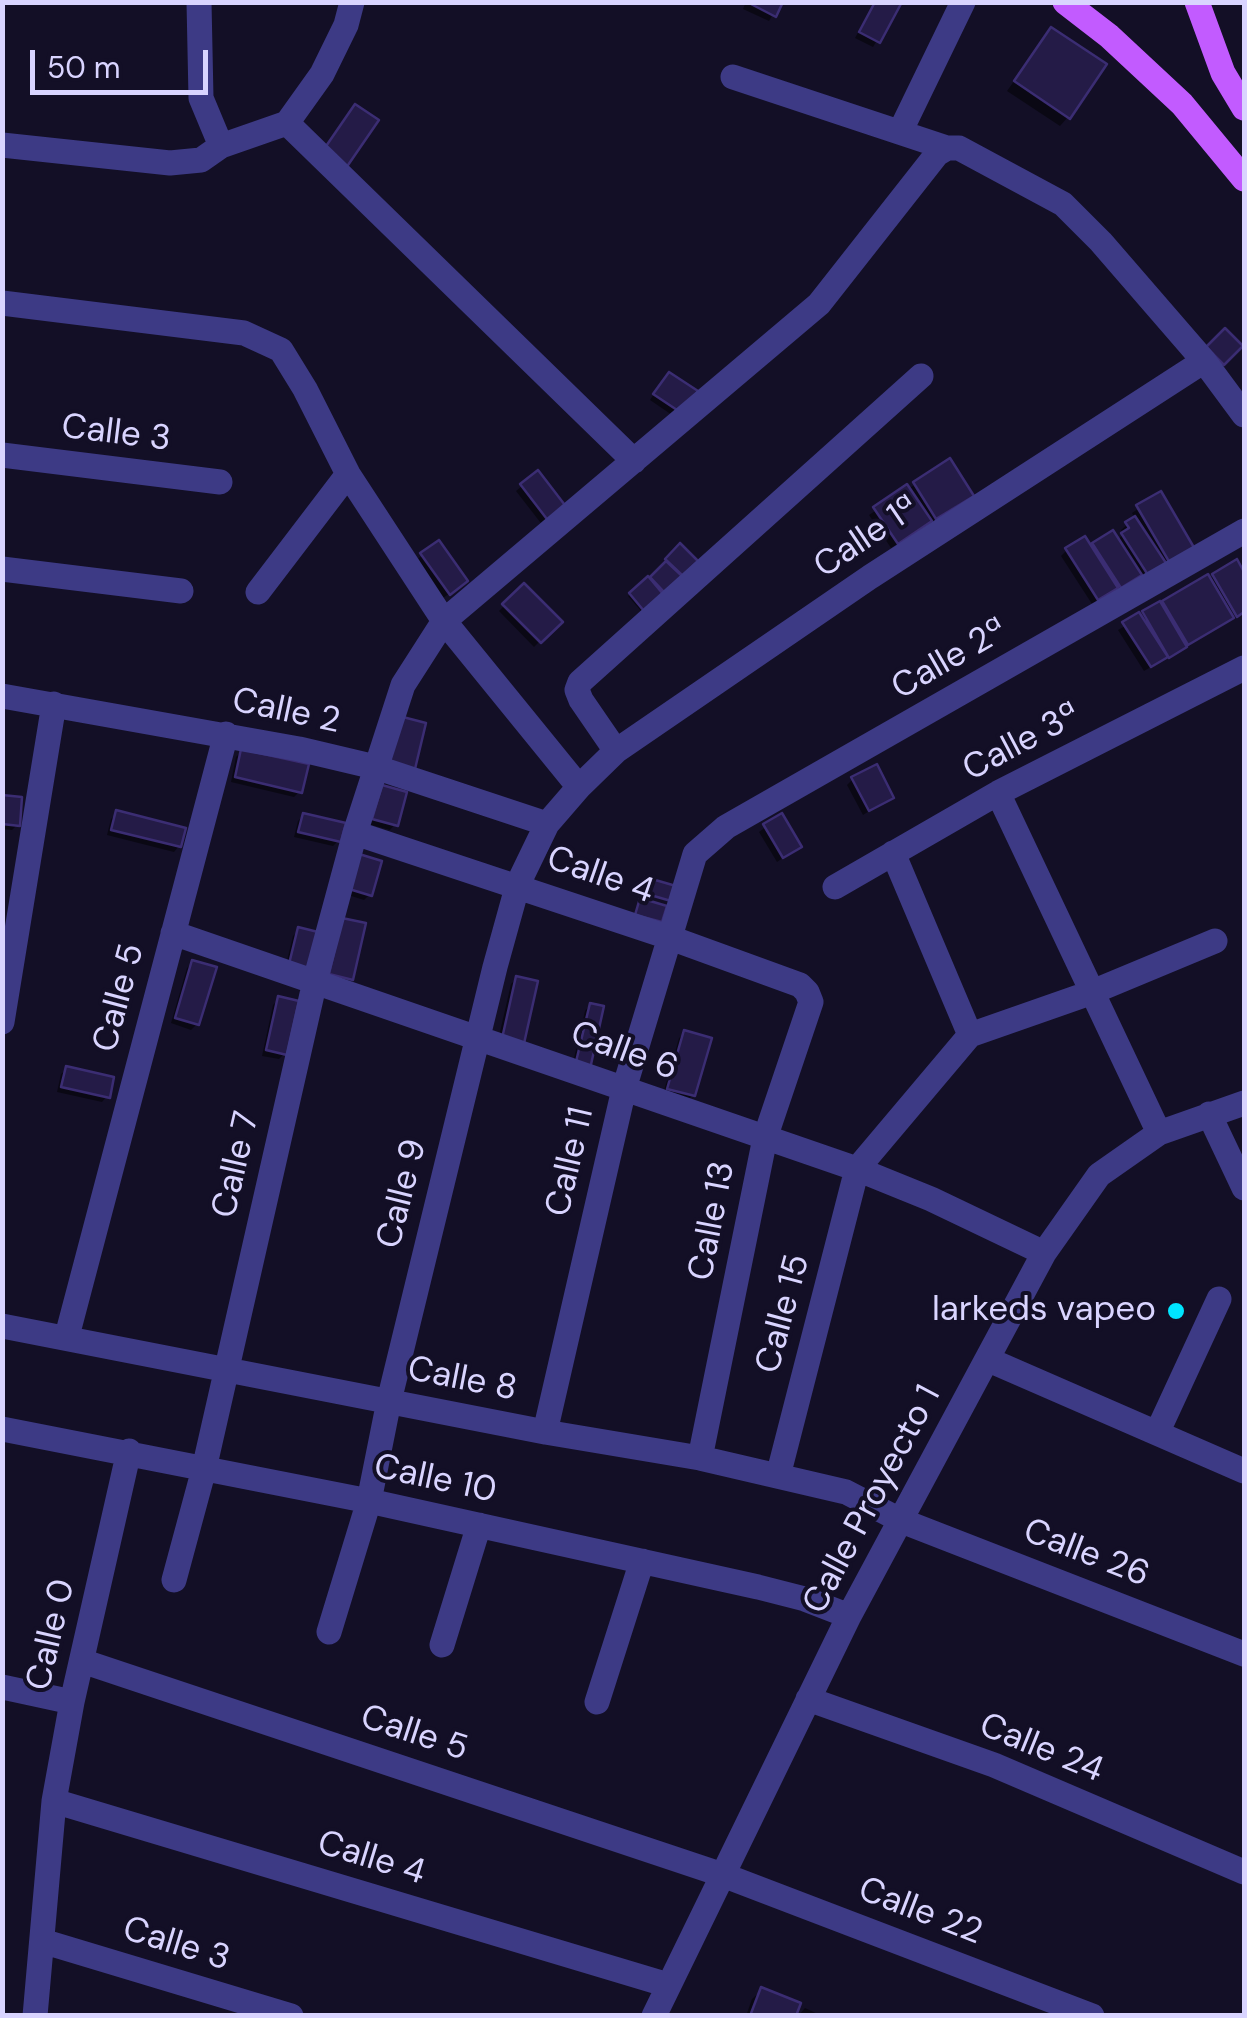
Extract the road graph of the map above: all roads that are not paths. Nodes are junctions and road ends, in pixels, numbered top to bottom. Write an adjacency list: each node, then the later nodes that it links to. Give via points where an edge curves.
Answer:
1 (199, 2): 11 (street, via 202,98)
2 (352, 2): 8 (street, via 322,74)
3 (963, 2): 9 (street)
4 (1066, 2): 13 (main road, via 1182,104)
5 (1197, 2): 7 (main road, via 1223,73)
6 (733, 77): 9 (street)
7 (1244, 108)
8 (287, 123): 11 (street); 19 (street)
9 (900, 132): 12 (street)
10 (2, 145): 11 (street, via 170,162 201,160)
11 (221, 146)
12 (947, 148): 15 (street, via 959,148 1064,204); 19 (street, Calle 7, via 819,304)
13 (1244, 179)
14 (2, 303): 20 (street, via 244,333 281,350)
15 (1204, 361): 17 (street); 31 (street, Calle 1ª, via 870,576)
16 (921, 376): 31 (street, via 580,682 581,700)
17 (1244, 414)
18 (2, 455): 21 (street, Calle 3)
19 (634, 461): 26 (street, Calle 7)
20 (348, 474): 25 (street); 26 (street)
21 (220, 482)
22 (1244, 532): 38 (street, Calle 2ª, via 726,827)
23 (2, 569): 24 (street)
24 (182, 590)
25 (258, 592)
26 (444, 621): 32 (street, Calle 7, via 403,685); 33 (street)
27 (1244, 668): 34 (street, Calle 3ª)
28 (2, 696): 29 (street, Calle 2)
29 (54, 704): 30 (street, Calle 2); 47 (street)
30 (226, 734): 32 (street, Calle 2); 41 (street, Calle 5)
31 (616, 751): 33 (street, Calle 1ª)
32 (374, 767): 35 (street, Calle 2); 36 (street, Calle 7)
33 (579, 787): 35 (street, Calle 9)
34 (998, 793): 37 (street, Calle 3ª); 45 (street)
35 (547, 824): 39 (street, Calle 9)
36 (354, 832): 39 (street, Calle 4); 44 (street, Calle 7)
37 (893, 853): 40 (street, Calle 3ª); 48 (street)
38 (694, 854): 42 (street, Calle 11)
39 (518, 884): 42 (street, Calle 4); 49 (street, Calle 9)
40 (835, 886)
41 (173, 934): 44 (street, Calle 6); 60 (street, Calle 5)
42 (668, 936): 46 (street, Calle 4, via 800,985); 50 (street, Calle 11)
43 (1216, 941): 45 (street)
44 (314, 981): 49 (street, Calle 6); 62 (street, Calle 7)
45 (1090, 993): 48 (street); 53 (street)
46 (810, 1002): 54 (street, Calle 13)
47 (2, 1022)
48 (970, 1035): 55 (street)
49 (477, 1036): 50 (street, Calle 6); 63 (street, Calle 9)
50 (624, 1089): 54 (street, Calle 6); 65 (street, Calle 11)
51 (1244, 1103): 52 (street, Calle Proyecto 1)
52 (1210, 1114): 53 (street, Calle Proyecto 1); 56 (street)
53 (1159, 1133): 57 (street, Calle Proyecto 1, via 1099,1175)
54 (765, 1138): 55 (street, Calle 6); 68 (street, Calle 13)
55 (857, 1169): 57 (street, Calle 6); 71 (street, Calle 15)
56 (1244, 1188)
57 (1044, 1253): 61 (street, Calle Proyecto 1)
58 (1220, 1299): 66 (street)
59 (2, 1326): 60 (street, Calle 8)
60 (67, 1336): 62 (street, Calle 8)
61 (989, 1360): 66 (street); 73 (street, Calle Proyecto 1)
62 (227, 1371): 63 (street, Calle 8); 69 (street, Calle 7)
63 (389, 1401): 65 (street, Calle 8); 72 (street, Calle 9)
64 (2, 1429): 67 (street, Calle 10)
65 (545, 1432): 68 (street, Calle 8)
66 (1157, 1433): 70 (street)
67 (129, 1452): 69 (street, Calle 10); 81 (street, Calle 0)
68 (700, 1458): 71 (street, Calle 8)
69 (204, 1468): 72 (street, Calle 10); 76 (street, Calle 7)
70 (1244, 1471)
71 (778, 1476): 73 (street, Calle 8, via 846,1492)
72 (370, 1501): 74 (street, Calle 10); 78 (street, Calle 9)
73 (902, 1520): 77 (street, Calle Proyecto 1); 80 (street, Calle 26)
74 (480, 1525): 75 (street, Calle 10); 79 (street)
75 (642, 1561): 77 (street, Calle 10); 85 (street)
76 (174, 1580)
77 (849, 1616): 83 (street, Calle Proyecto 1)
78 (329, 1632)
79 (442, 1645)
80 (1244, 1654)
81 (82, 1660): 84 (street, Calle 0); 88 (street, Calle 5)
82 (2, 1687): 84 (street)
83 (808, 1699): 87 (street, Calle 24, via 994,1765); 88 (street, Calle Proyecto 1)
84 (72, 1702): 86 (street, Calle 0)
85 (598, 1702)
86 (54, 1801): 89 (street, Calle 0); 90 (street, Calle 4)
87 (1244, 1872)
88 (724, 1875): 90 (street, Calle Proyecto 1); 94 (street, Calle 22)
89 (42, 1941): 91 (street, Calle 0); 92 (street, Calle 3)
90 (668, 1984): 93 (street, Calle Proyecto 1)
91 (36, 2016)
92 (291, 2016)
93 (654, 2016)
94 (1092, 2016)

